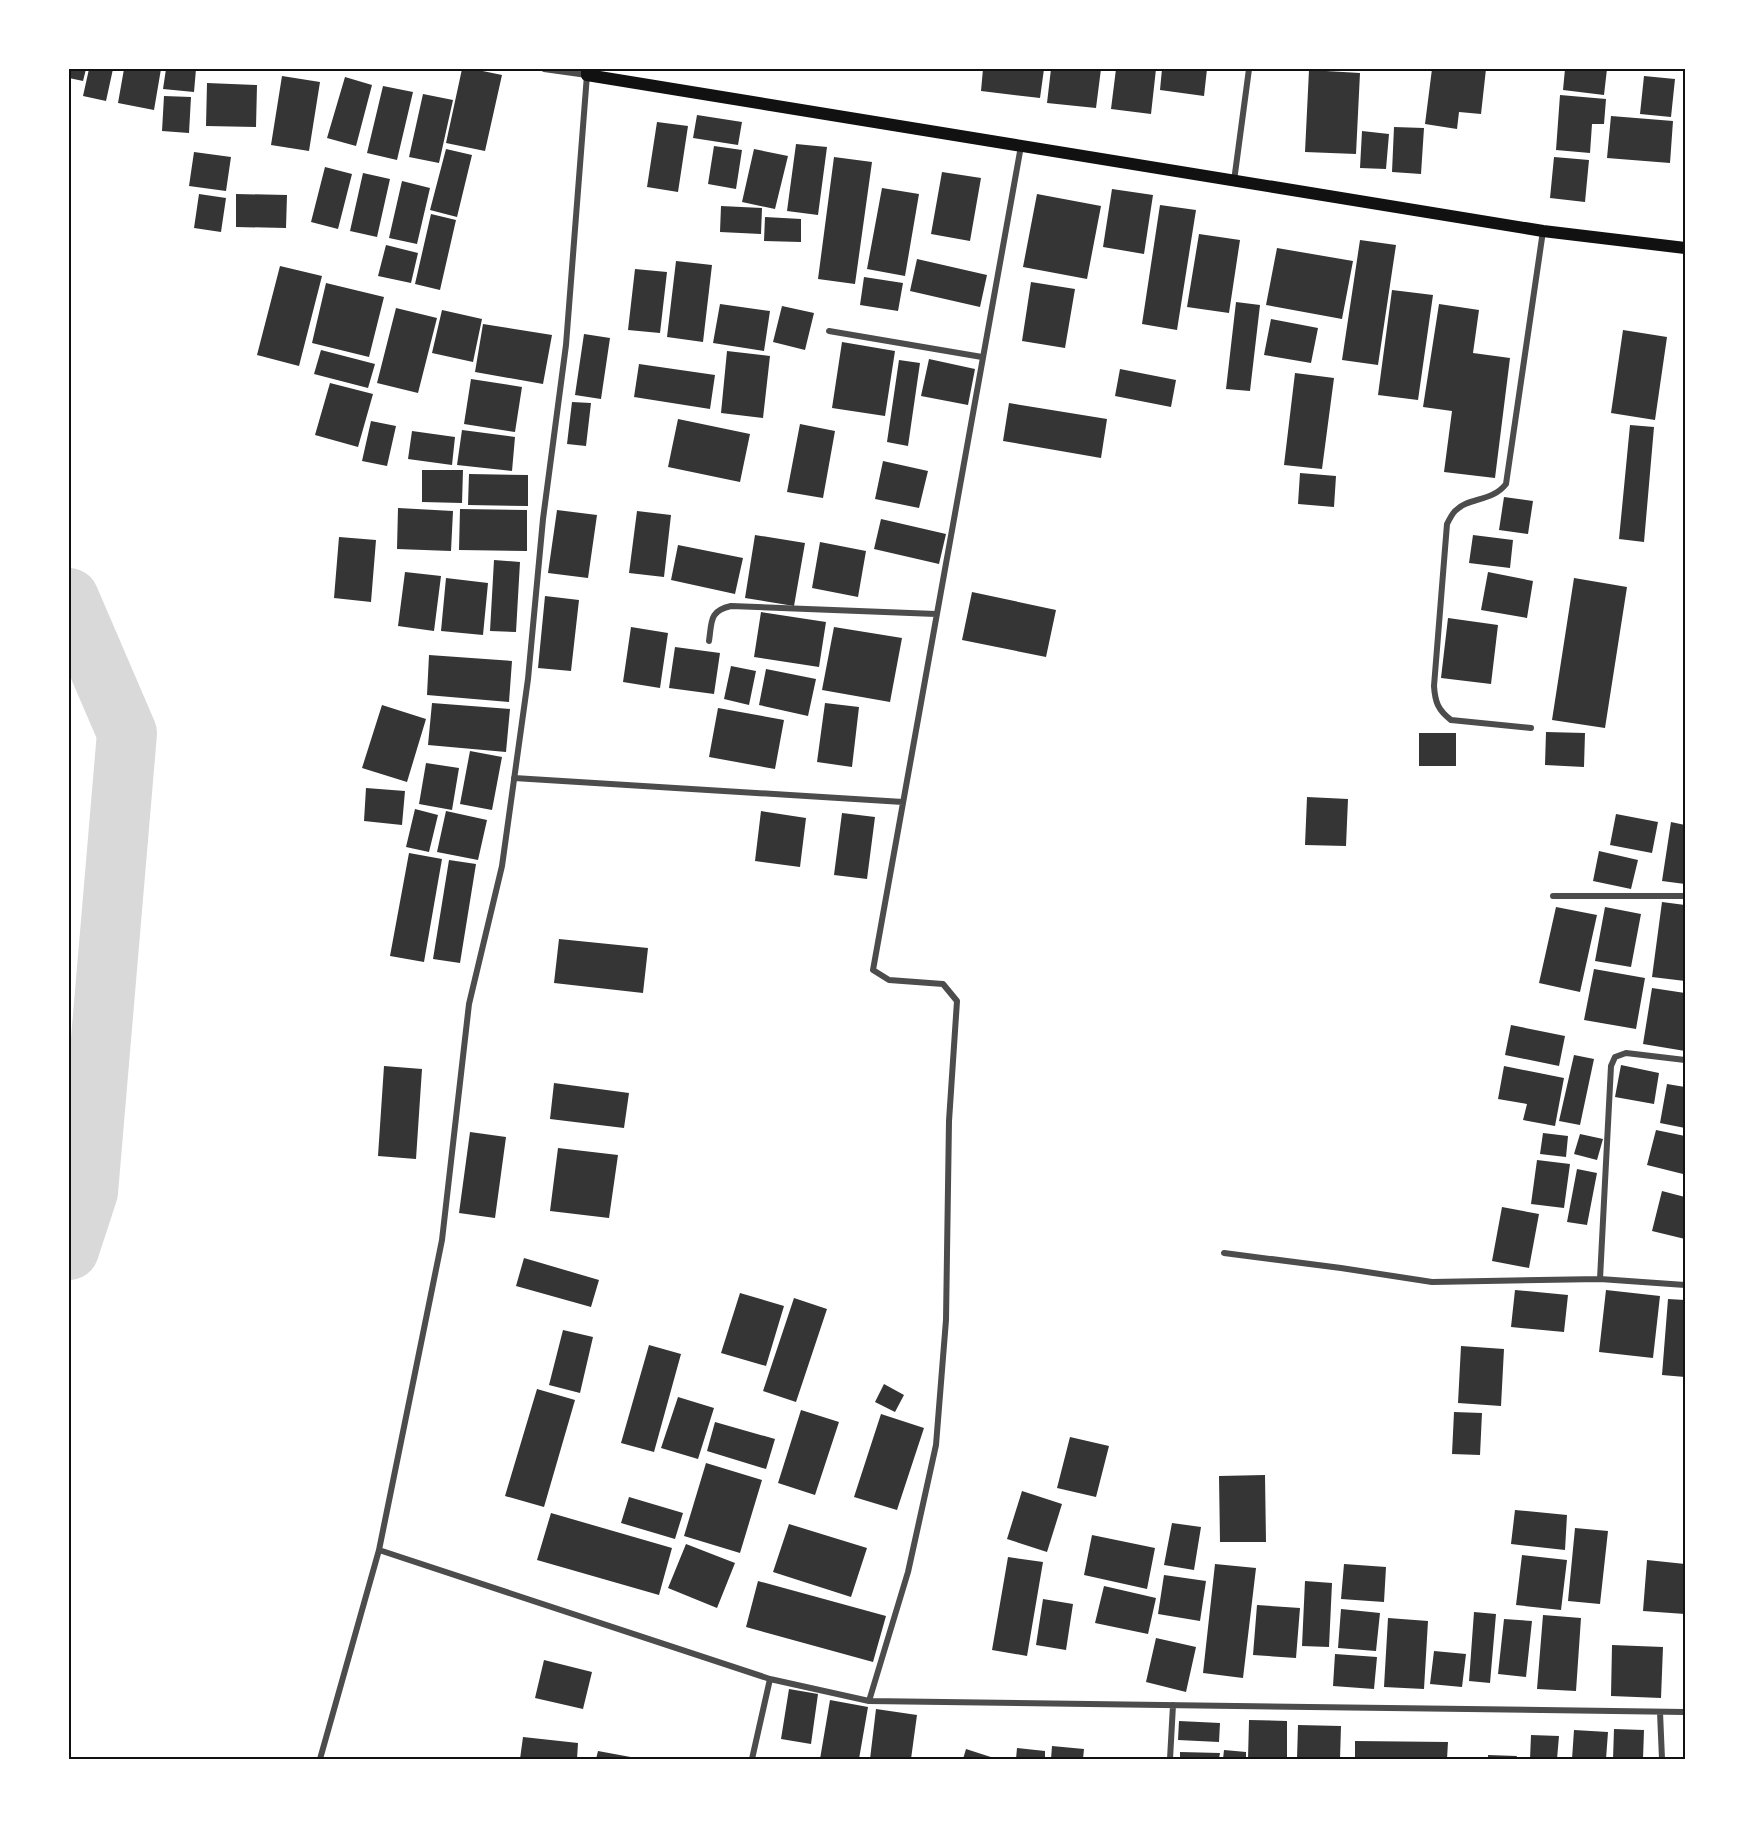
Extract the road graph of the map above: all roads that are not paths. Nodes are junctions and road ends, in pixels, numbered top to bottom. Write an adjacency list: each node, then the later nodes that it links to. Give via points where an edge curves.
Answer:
1 (544, 69): 3 (street)
2 (1249, 69): 5 (street)
3 (587, 72): 4 (main road); 13 (street, via 566,345)
4 (1021, 146): 5 (main road); 9 (street)
5 (1234, 181): 6 (main road)
6 (1543, 231): 7 (main road); 12 (street, via 1506,484 1500,493 1455,511 1447,524 1434,686 1440,712 1451,720)
7 (1685, 248)
8 (830, 331): 9 (street)
9 (982, 357): 10 (street)
10 (936, 614): 11 (street, via 731,606 713,615); 14 (street)
11 (709, 641)
12 (1532, 728)
13 (513, 777): 14 (street); 21 (street, via 502,866 469,1004 442,1240)
14 (903, 802): 23 (street, via 873,970 889,980 943,984 957,1001 949,1121 946,1320 936,1445 908,1572)
15 (1553, 896): 16 (street)
16 (1685, 896)
17 (1685, 1060): 19 (street, via 1626,1053 1615,1057 1611,1066)
18 (1224, 1253): 19 (street, via 1432,1282)
19 (1600, 1279): 20 (street)
20 (1685, 1285)
21 (379, 1550): 22 (street); 27 (street)
22 (770, 1679): 23 (street); 28 (street)
23 (869, 1701): 24 (street)
24 (1173, 1706): 25 (street); 29 (street)
25 (1660, 1712): 26 (street); 30 (street)
26 (1685, 1712)
27 (320, 1759)
28 (752, 1759)
29 (1170, 1759)
30 (1662, 1759)

